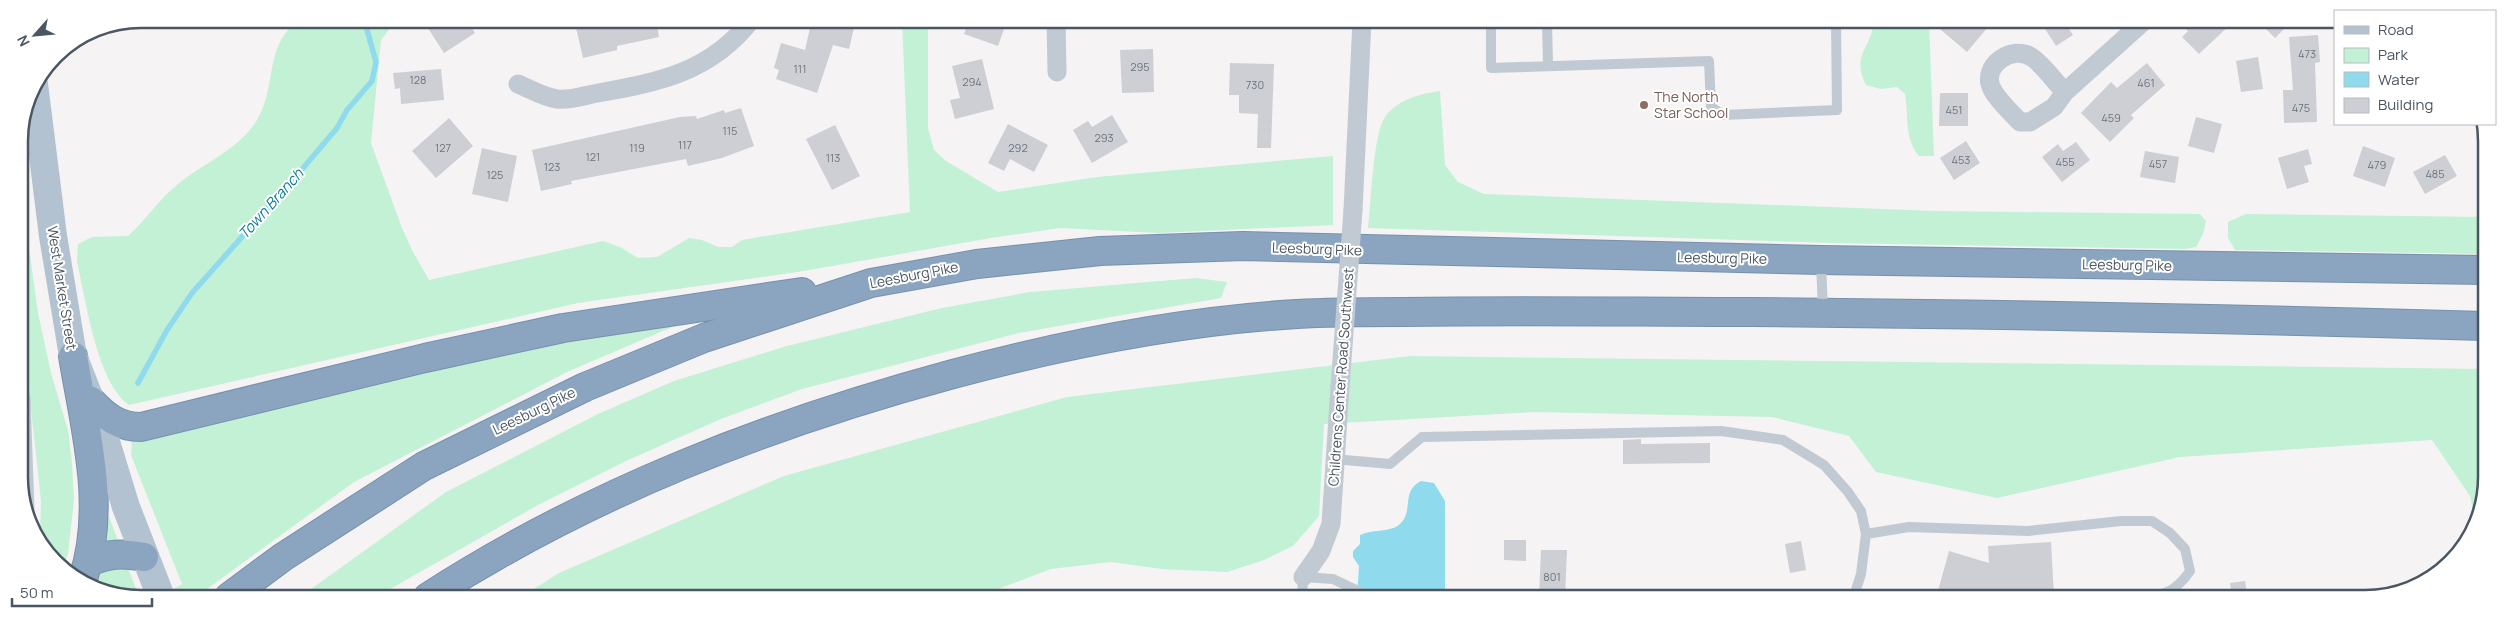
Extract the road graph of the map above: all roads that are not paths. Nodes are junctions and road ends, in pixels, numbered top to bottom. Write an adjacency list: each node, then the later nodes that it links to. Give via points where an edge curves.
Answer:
1 (745, 28): 10 (street, via 717,54 691,70 659,81 558,100)
2 (1056, 28): 9 (street)
3 (1362, 28): 20 (street, Childrens Center Road Southwest, bridge, via 1353,210)
4 (1490, 28): 8 (lane, via 1491,68)
5 (1547, 28): 8 (lane)
6 (1836, 28): 8 (lane, via 1837,110 1723,115 1711,107 1709,61)
7 (2136, 28): 11 (street)
8 (1548, 66)
9 (1057, 72)
10 (518, 84)
11 (2065, 92)
12 (36, 98): 18 (main road, West Market Street, via 52,236)
13 (1820, 260): 14 (highway, Leesburg Pike); 15 (highway, Leesburg Pike, via 1243,246 1100,251 977,264); 16 (lane)
14 (2478, 270)
15 (871, 283): 19 (highway, via 564,328 425,358 142,427 128,427 113,421); 26 (highway, Leesburg Pike, via 704,338 585,387 492,431 416,471 283,557)
16 (1823, 313): 17 (highway); 27 (highway, via 1467,311 1297,314 1140,333 1069,346 870,397 710,453 628,488 522,541)
17 (2478, 326)
18 (73, 356): 19 (main road, West Market Street); 23 (highway, via 95,504)
19 (91, 401): 22 (main road, West Market Street)
20 (1334, 459): 21 (lane, via 1390,464 1422,437 1720,431 1783,440 1824,465 1861,511); 24 (street, Childrens Center Road Southwest, via 1331,524 1321,551)
21 (1866, 534): 30 (lane); 31 (lane, via 1909,527 2028,531 2152,521 2185,549 2190,571 2180,585)
22 (144, 556): 23 (highway, via 117,553 102,556); 25 (main road, West Market Street)
23 (85, 571)
24 (1303, 577): 28 (lane); 29 (lane, via 1334,579)
25 (158, 590)
26 (238, 590)
27 (440, 590)
28 (1302, 590)
29 (1358, 590)
30 (1856, 590)
31 (2171, 590)

